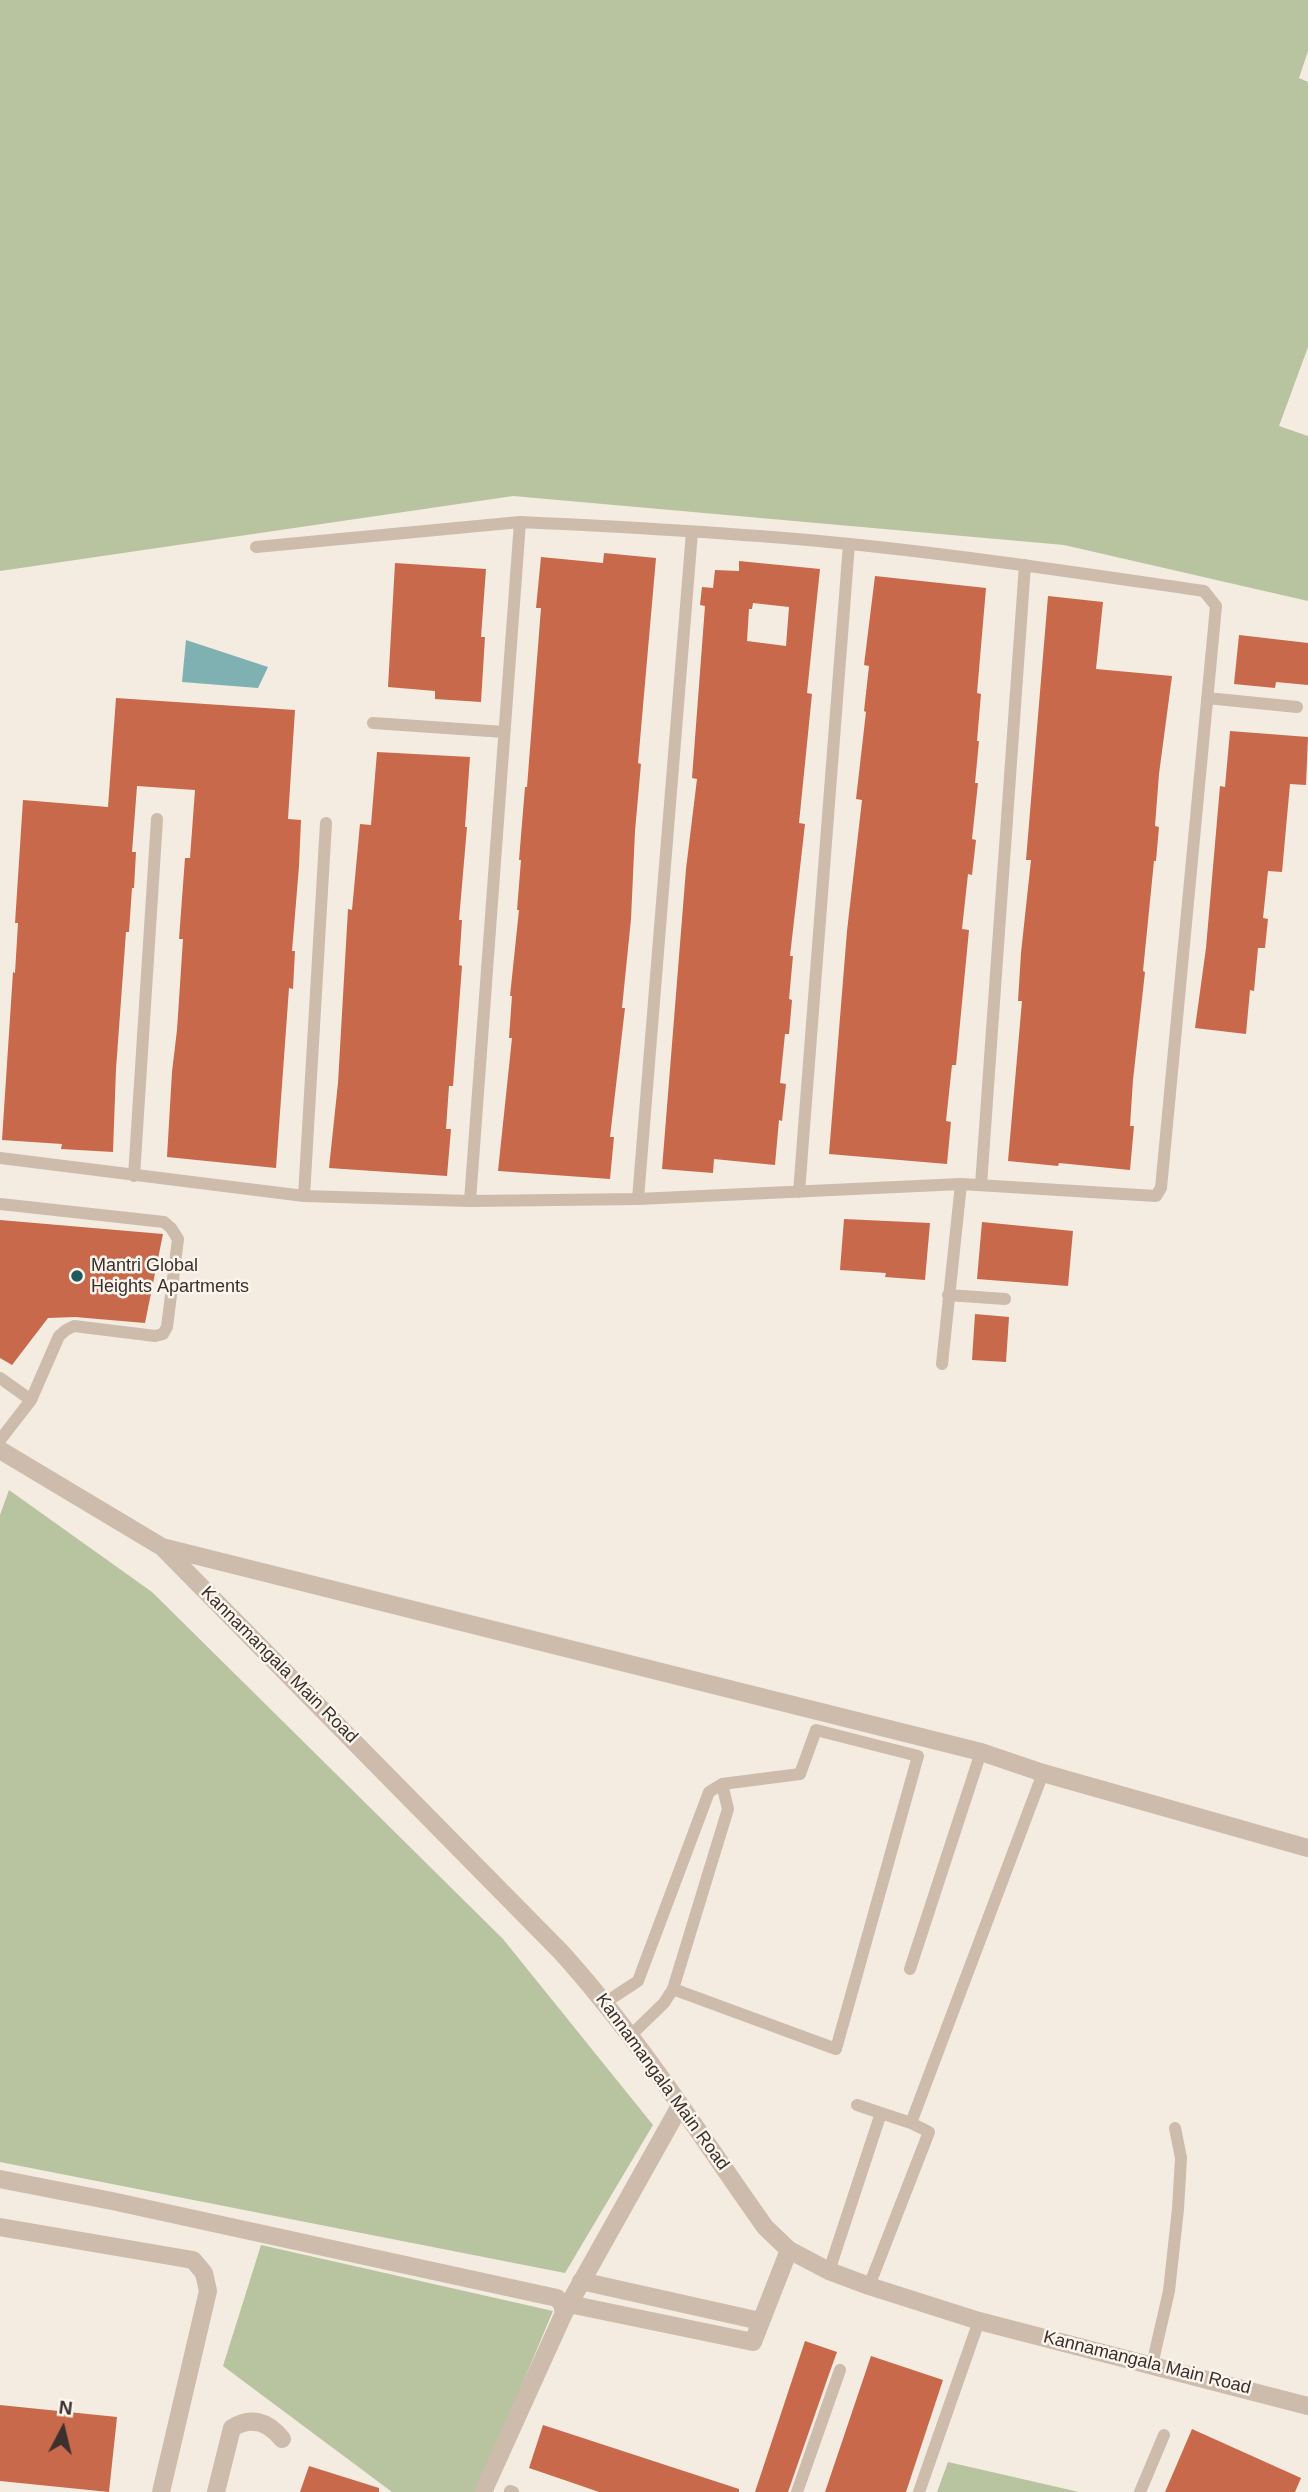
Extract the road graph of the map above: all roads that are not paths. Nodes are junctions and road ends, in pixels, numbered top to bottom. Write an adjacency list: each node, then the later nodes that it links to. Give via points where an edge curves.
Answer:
1 (520, 522): 2 (lane); 4 (lane); 9 (lane)
2 (691, 532): 3 (lane); 18 (lane)
3 (849, 544): 5 (lane); 16 (lane)
4 (256, 547)
5 (1025, 565): 6 (lane, via 1204,591 1216,606); 15 (lane)
6 (1207, 698): 7 (lane); 15 (lane, via 1161,1188 1156,1196 1147,1197)
7 (1297, 707)
8 (373, 723): 9 (lane)
9 (504, 732): 19 (lane)
10 (157, 819): 13 (lane)
11 (326, 823): 17 (lane)
12 (0, 1158): 13 (lane)
13 (134, 1176): 17 (lane)
14 (961, 1184): 15 (lane); 16 (lane); 21 (lane)
15 (981, 1185)
16 (799, 1192): 18 (lane)
17 (304, 1196): 19 (lane)
18 (638, 1199): 19 (lane)
19 (470, 1201)
20 (0, 1204): 25 (lane, via 164,1222 178,1238 163,1334 66,1329)
21 (948, 1295): 22 (lane); 23 (lane)
22 (1005, 1299)
23 (942, 1364)
24 (0, 1378): 25 (lane)
25 (31, 1400): 26 (lane)
26 (0, 1440)
27 (0, 1450): 28 (street, Kannamangala Main Road)
28 (162, 1547): 29 (street); 35 (street, Kannamangala Main Road)
29 (981, 1752): 30 (street); 33 (lane)
30 (1042, 1773): 32 (street); 40 (lane)
31 (722, 1784): 34 (lane, via 728,1809); 34 (lane, via 800,1774 816,1730 918,1756 836,2049); 35 (lane, via 709,1792 638,1981)
32 (1308, 1848)
33 (910, 1969)
34 (673, 1989): 36 (lane)
35 (606, 2002): 36 (street, Kannamangala Main Road)
36 (631, 2035): 37 (street, Kannamangala Main Road)
37 (680, 2105): 44 (street, Kannamangala Main Road, via 765,2227); 46 (street)
38 (857, 2105): 39 (lane)
39 (881, 2113): 40 (lane); 45 (lane)
40 (911, 2123): 47 (lane, via 929,2132)
41 (1175, 2127): 51 (lane, via 1181,2158 1178,2209 1169,2291)
42 (0, 2179): 48 (street, via 546,2295 557,2298)
43 (0, 2227): 56 (street, via 194,2260 204,2273 208,2291)
44 (789, 2250): 45 (street, Kannamangala Main Road); 49 (street)
45 (829, 2271): 47 (street, Kannamangala Main Road)
46 (580, 2281): 48 (street); 49 (street)
47 (869, 2286): 50 (street, Kannamangala Main Road)
48 (567, 2309): 49 (street, via 750,2343); 58 (street)
49 (760, 2321)
50 (979, 2321): 51 (street, Kannamangala Main Road); 60 (lane)
51 (1152, 2365): 53 (street, Kannamangala Main Road)
52 (840, 2370): 59 (lane)
53 (1308, 2406)
54 (1164, 2435): 61 (lane)
55 (282, 2438): 57 (street, via 260,2421 243,2421 232,2428)
56 (161, 2492)
57 (216, 2492)
58 (483, 2492)
59 (797, 2492)
60 (919, 2492)
61 (1140, 2492)

